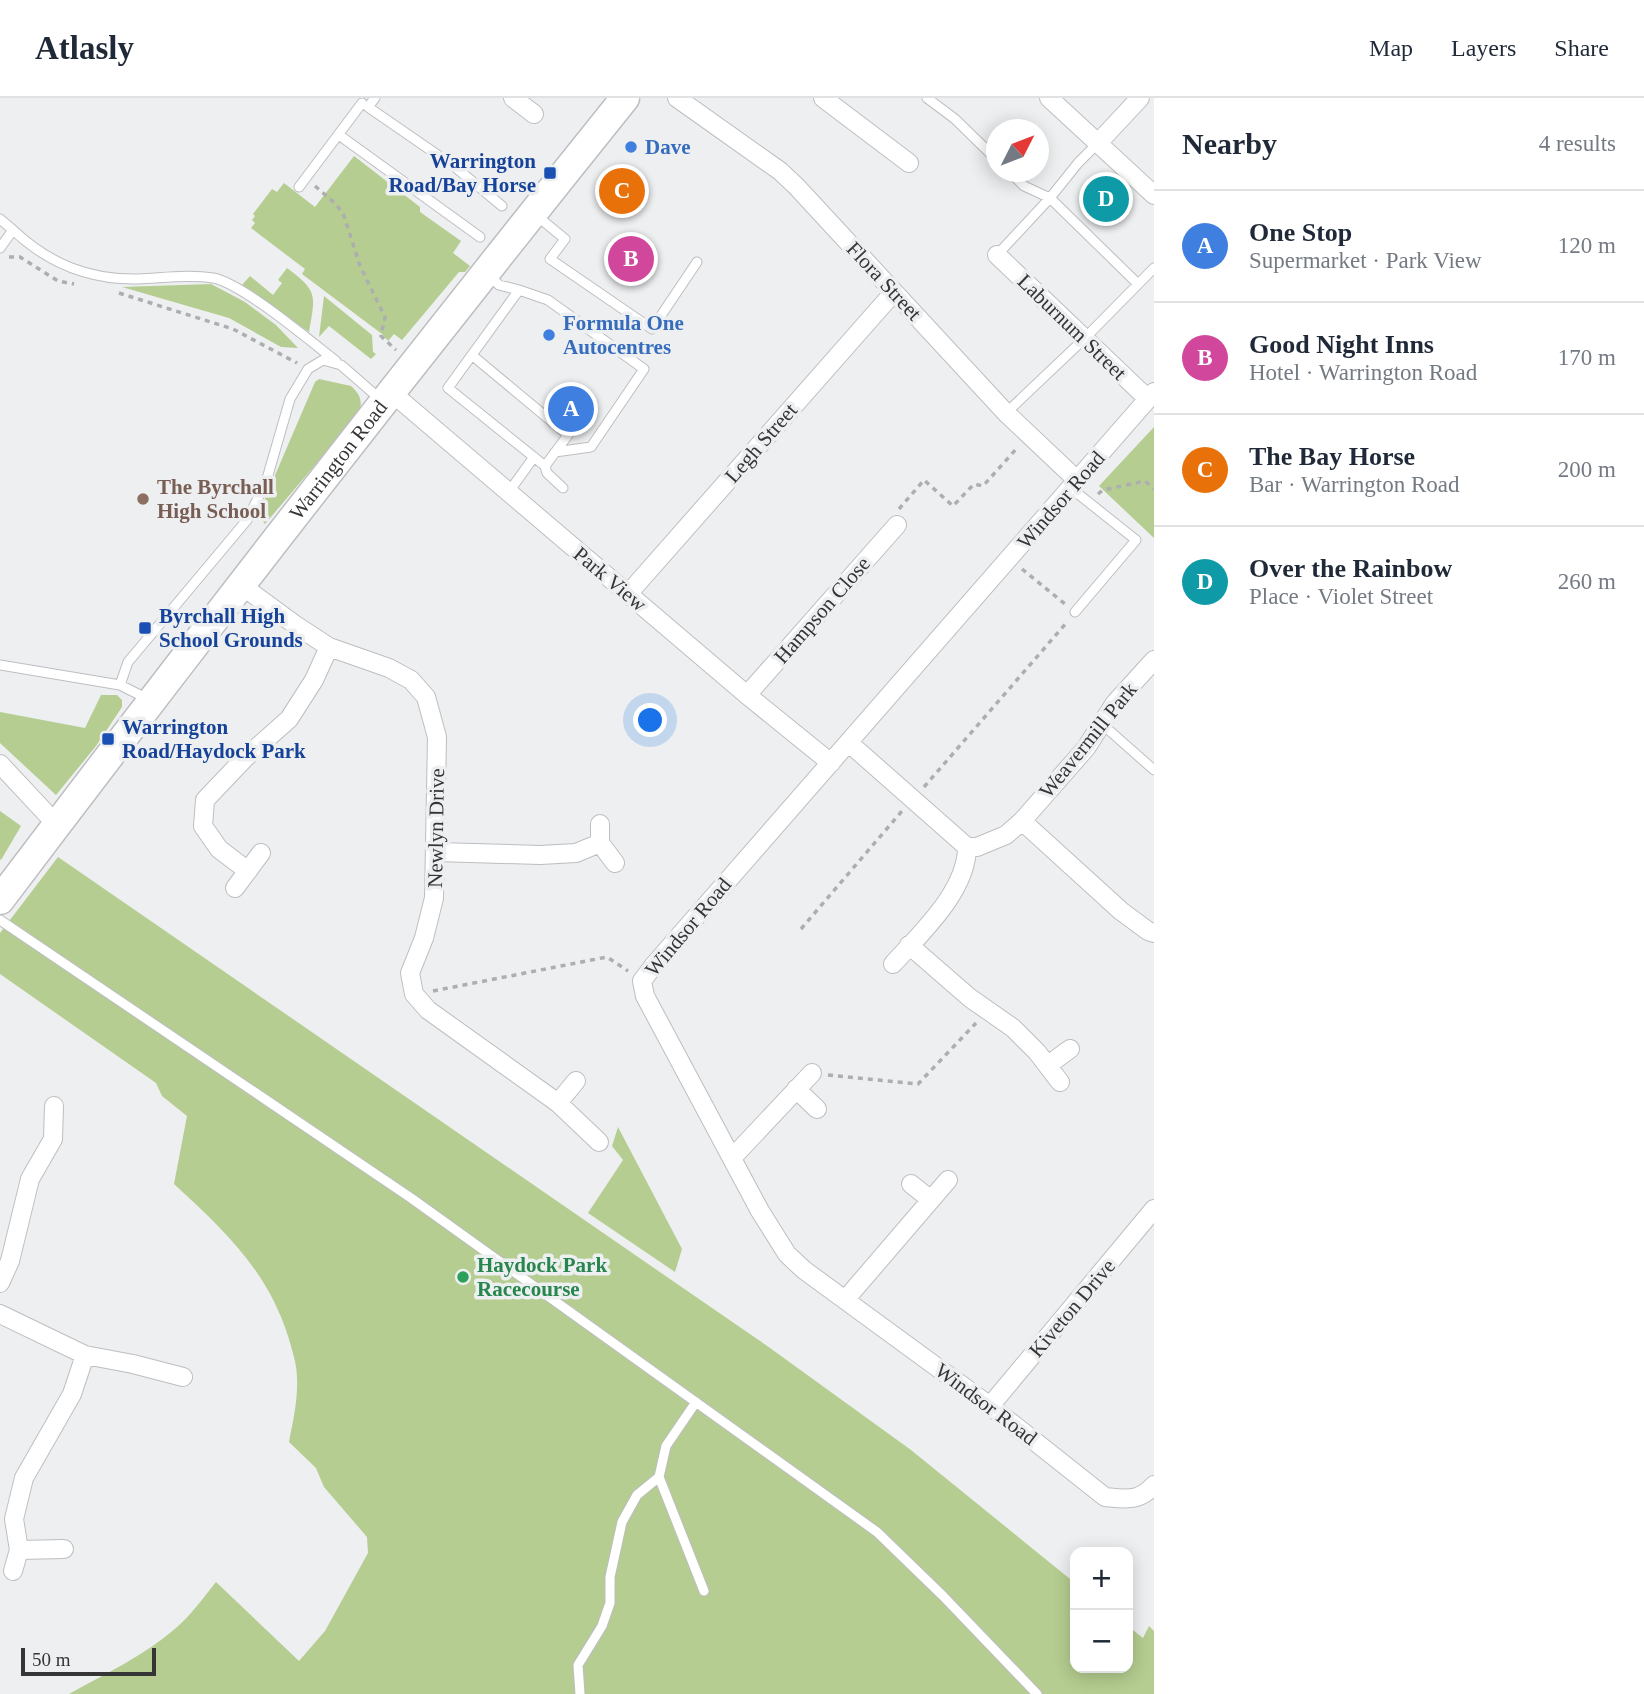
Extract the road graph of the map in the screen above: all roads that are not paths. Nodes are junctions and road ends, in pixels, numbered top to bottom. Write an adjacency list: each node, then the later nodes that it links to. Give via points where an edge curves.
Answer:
1 (375, 98): 9 (lane)
2 (513, 98): 10 (street)
3 (625, 98): 20 (main road, Warrington Road)
4 (677, 98): 31 (street, Flora Street, via 780,171)
5 (823, 98): 14 (street)
6 (927, 98): 13 (lane)
7 (1049, 98): 12 (street)
8 (1140, 98): 12 (street)
9 (361, 103): 11 (lane); 19 (lane)
10 (534, 114)
11 (339, 135): 16 (lane); 23 (lane)
12 (1098, 143): 17 (street); 18 (lane)
13 (986, 149)
14 (909, 163)
15 (1020, 182): 18 (lane)
16 (302, 183)
17 (1154, 195)
18 (1050, 198): 25 (lane); 29 (lane)
19 (502, 206)
20 (533, 213): 26 (lane, via 565,239 550,259 652,330); 28 (main road, Warrington Road)
21 (0, 219): 22 (lane)
22 (13, 230): 24 (lane); 34 (lane, via 63,267 107,279 215,278 263,306)
23 (480, 237)
24 (0, 248)
25 (996, 255): 32 (street, Laburnum Street)
26 (696, 262)
27 (1154, 268): 29 (lane)
28 (486, 271): 30 (lane, via 499,285); 36 (main road, Warrington Road)
29 (1138, 284): 32 (lane)
30 (519, 290): 33 (lane); 38 (lane, via 548,300 644,369 591,447)
31 (894, 292): 37 (street, Flora Street); 46 (street, Legh Street)
32 (1084, 339): 35 (street, Laburnum Street); 37 (lane)
33 (473, 356): 38 (lane, via 568,435); 39 (lane, via 448,388)
34 (341, 365): 36 (lane); 51 (lane, via 323,360 308,369 290,399 266,482 247,520 142,642)
35 (1151, 395): 41 (street, Windsor Road)
36 (388, 398): 43 (street, Park View); 45 (main road, Warrington Road)
37 (1006, 414): 41 (street, Flora Street)
38 (555, 452): 40 (lane)
39 (534, 457): 40 (lane); 43 (lane)
40 (545, 466): 42 (lane)
41 (1075, 485): 47 (lane, via 1089,503 1136,540); 55 (street, Windsor Road)
42 (563, 488)
43 (508, 493): 46 (street, Park View)
44 (897, 525): 52 (street, Hampson Close)
45 (242, 584): 48 (street, Newlyn Drive); 53 (main road, Warrington Road)
46 (628, 594): 52 (street, Park View)
47 (1075, 612)
48 (329, 647): 64 (street, Newlyn Drive, via 389,668 411,680 426,697 437,737); 67 (street, via 289,719 205,800 203,826 219,849)
49 (1154, 660): 54 (street, Weavermill Park)
50 (0, 665): 51 (lane)
51 (120, 685): 53 (lane)
52 (747, 695): 56 (street, Park View)
53 (151, 701): 61 (main road, Warrington Road)
54 (1101, 724): 58 (lane); 59 (street, Weavermill Park, via 1086,748)
55 (849, 743): 56 (street, Windsor Road); 63 (street)
56 (831, 763): 84 (street, Windsor Road, via 642,981 645,996)
57 (0, 764): 61 (street)
58 (1154, 770)
59 (1022, 821): 63 (street, Weavermill Park, via 1006,835); 71 (street, via 1121,911)
60 (600, 824): 62 (street)
61 (57, 825): 69 (main road, Warrington Road)
62 (600, 843): 64 (street, via 576,853 540,855); 66 (street)
63 (967, 847): 72 (street, via 961,879)
64 (437, 852): 80 (street, Newlyn Drive, via 434,898 410,973 414,994 428,1010)
65 (261, 853): 67 (street)
66 (615, 863)
67 (248, 871): 68 (street)
68 (235, 888)
69 (0, 901)
70 (0, 920): 94 (lane, via 411,1198)
71 (1154, 933)
72 (909, 945): 73 (street); 75 (street, via 1013,1028)
73 (893, 964)
74 (1070, 1049): 75 (street)
75 (1048, 1065): 78 (street)
76 (812, 1073): 79 (street)
77 (576, 1081): 80 (street)
78 (1060, 1082)
79 (796, 1090): 82 (street); 84 (street)
80 (558, 1103): 83 (street)
81 (54, 1106): 89 (street, via 53,1139 30,1179 10,1261)
82 (817, 1109)
83 (599, 1142)
84 (732, 1158): 90 (street, Windsor Road, via 787,1254)
85 (948, 1180): 87 (street)
86 (911, 1184): 87 (street)
87 (931, 1200): 90 (street)
88 (1154, 1209): 95 (street, Kiveton Drive)
89 (0, 1283)
90 (845, 1300): 95 (street, Windsor Road)
91 (0, 1314): 92 (street)
92 (85, 1355): 93 (street); 99 (street, via 72,1394 24,1478 14,1519)
93 (183, 1377)
94 (696, 1402): 96 (lane, via 666,1446); 103 (lane, via 877,1532)
95 (990, 1406): 97 (street, Windsor Road, via 1105,1497 1145,1495)
96 (659, 1477): 101 (lane); 102 (lane, via 637,1495 621,1522 610,1603 603,1626 578,1665)
97 (1154, 1485)
98 (64, 1549): 99 (street)
99 (19, 1550): 100 (street)
100 (13, 1571)
101 (704, 1591)
102 (580, 1694)
103 (1037, 1694)

